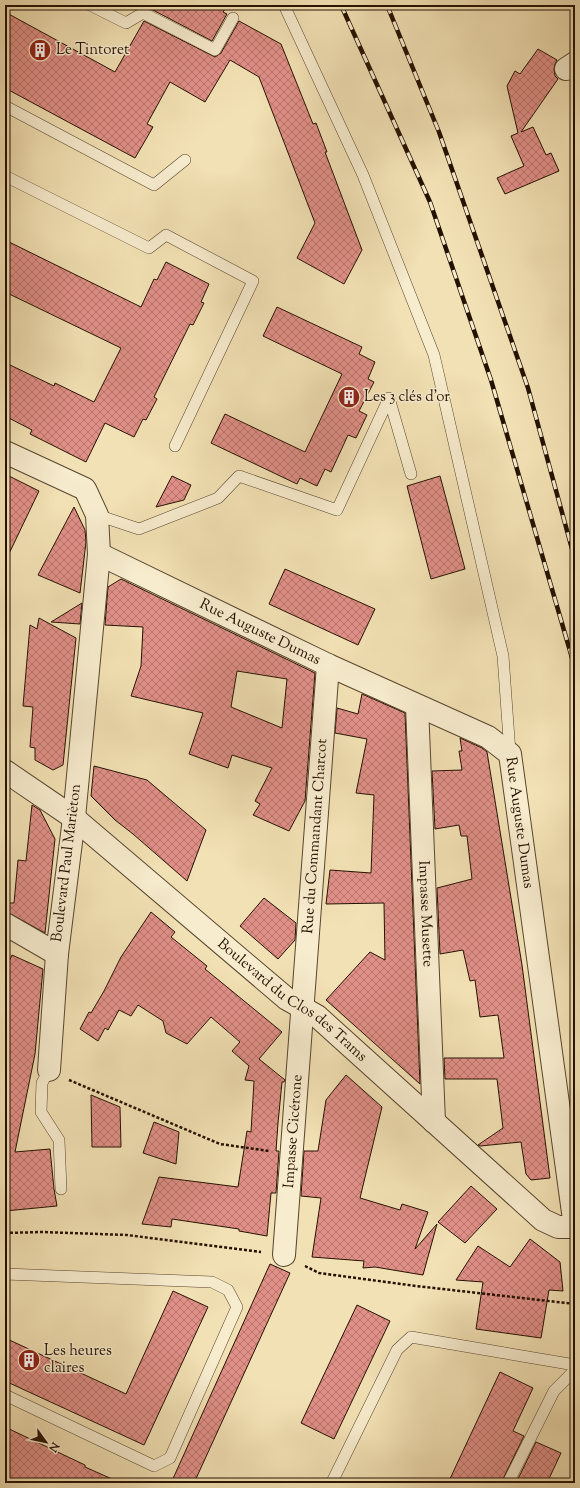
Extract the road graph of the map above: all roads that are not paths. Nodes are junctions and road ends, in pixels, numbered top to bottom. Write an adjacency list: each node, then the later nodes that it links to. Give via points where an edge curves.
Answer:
1 (90, 5): 3 (lane, via 126,24 143,13 215,50)
2 (284, 5): 14 (lane, via 363,175 434,355 503,656)
3 (233, 18)
4 (5, 106): 5 (lane, via 154,185)
5 (185, 160)
6 (5, 176): 7 (lane, via 149,248 166,235 252,281)
7 (175, 446)
8 (5, 452): 10 (street, Boulevard Paul Marièton, via 85,488)
9 (411, 474): 10 (lane, via 389,398 337,510 239,476 218,498 139,529)
10 (97, 515): 11 (street, Boulevard Paul Marièton)
11 (99, 554): 12 (street, Rue Auguste Dumas); 16 (street, Boulevard Paul Marièton)
12 (328, 665): 13 (street, Rue Auguste Dumas); 19 (street, Rue du Commandant Charcot)
13 (417, 706): 14 (street, Rue Auguste Dumas, via 488,737); 21 (street, Impasse Musette)
14 (510, 754): 23 (street, Rue Auguste Dumas)
15 (5, 771): 16 (street, Boulevard du Clos des Trams)
16 (74, 818): 18 (street, Boulevard Paul Marièton); 19 (street, Boulevard du Clos des Trams, via 287,999)
17 (5, 924): 18 (street)
18 (57, 954): 20 (street, Boulevard Paul Marièton)
19 (302, 1008): 21 (street, Boulevard du Clos des Trams, via 317,1016); 24 (street, Impasse Cicérone)
20 (49, 1070): 22 (lane, via 42,1083 41,1112 59,1140)
21 (434, 1122): 23 (street, Boulevard du Clos des Trams, via 543,1220 558,1227)
22 (61, 1188)
23 (575, 1227)
24 (284, 1255)
25 (5, 1274): 28 (lane, via 212,1282 228,1290 237,1307 170,1458 154,1466)
26 (575, 1364): 29 (lane, via 411,1337 397,1350)
27 (575, 1370): 30 (lane, via 554,1391)
28 (5, 1395)
29 (333, 1480)
30 (508, 1483)

